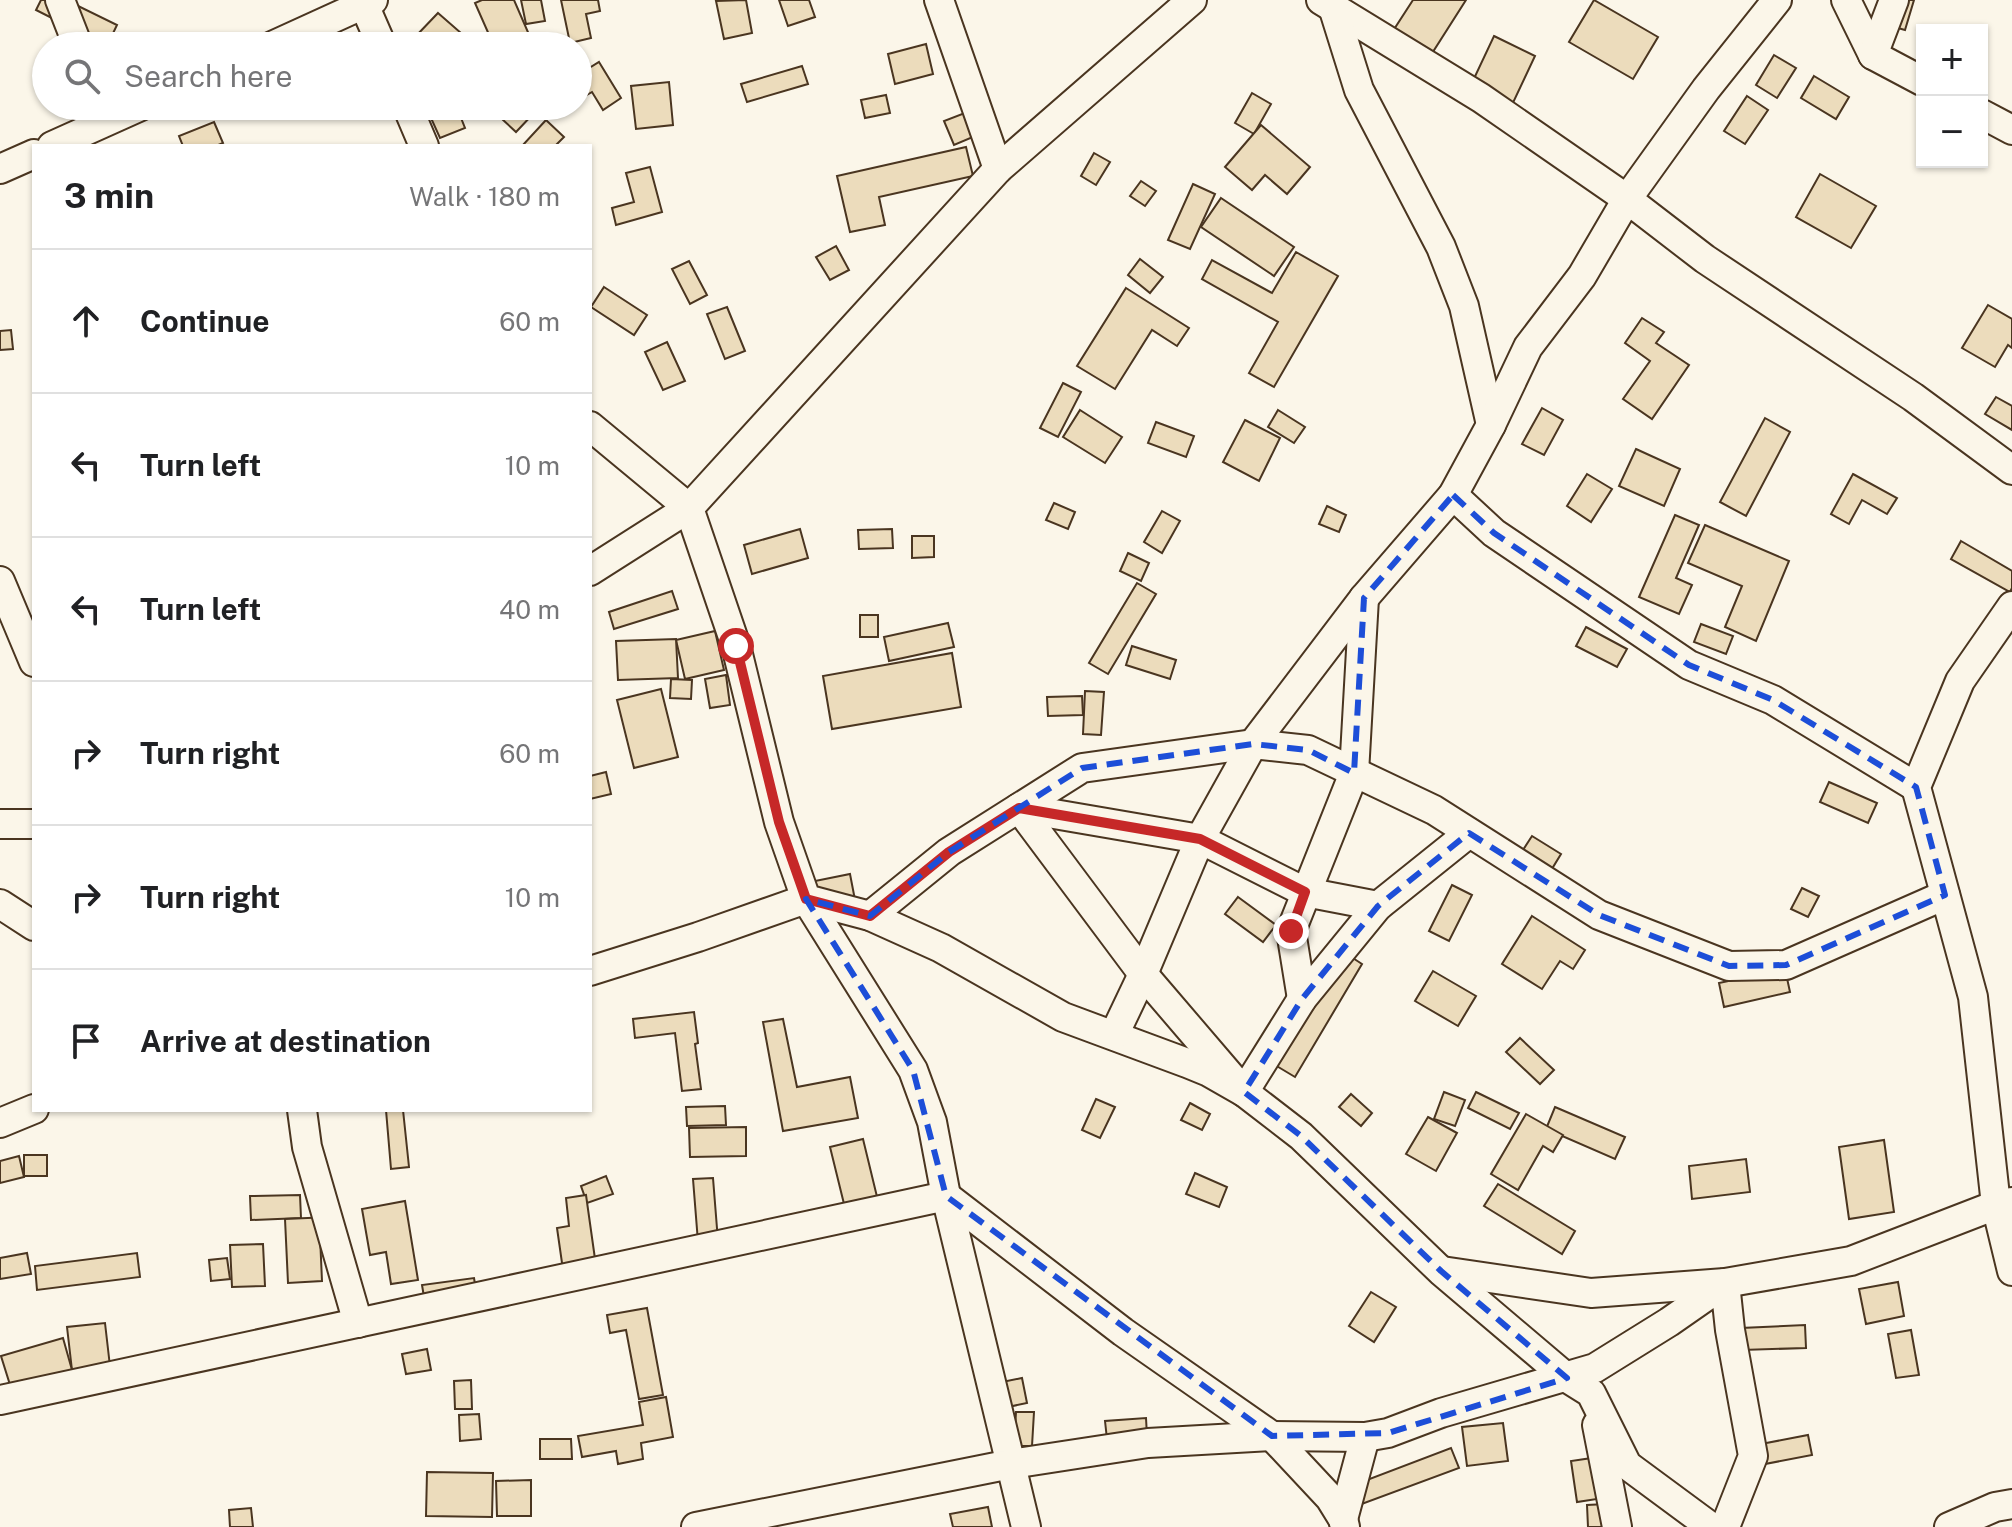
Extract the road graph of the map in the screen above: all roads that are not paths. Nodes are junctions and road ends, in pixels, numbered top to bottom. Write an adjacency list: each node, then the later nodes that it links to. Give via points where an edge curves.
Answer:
1 (60, 0): 9 (street)
2 (939, 0): 22 (street)
3 (1192, 0): 22 (street)
4 (1777, 0): 23 (street)
5 (1846, 0): 12 (street)
6 (1894, 0): 12 (street)
7 (366, 1): 10 (street); 11 (street)
8 (1327, 4): 23 (street, via 1481,98); 24 (street, via 1359,90 1441,247 1464,306)
9 (73, 32)
10 (301, 32)
11 (377, 32)
12 (1873, 55): 13 (street)
13 (1916, 78)
14 (1988, 117): 17 (street)
15 (94, 120): 18 (street)
16 (413, 120): 19 (street)
17 (2012, 130)
18 (55, 144)
19 (423, 144)
20 (32, 155): 21 (street)
21 (0, 169)
22 (998, 169): 28 (street)
23 (1627, 199): 24 (street, via 1582,276 1528,347); 26 (street, via 1705,259 1913,397)
24 (1491, 425): 27 (street)
25 (592, 428): 28 (street)
26 (2012, 470)
27 (1453, 495): 31 (street); 36 (street, via 1494,533 1689,665 1773,700)
28 (689, 508): 29 (street); 44 (street, via 736,646 779,822)
29 (592, 570)
30 (0, 581): 33 (street)
31 (1364, 598): 34 (street); 35 (street)
32 (2012, 606): 36 (street, via 1960,681)
33 (32, 657)
34 (1253, 744): 35 (street, via 1308,750); 37 (street, via 1082,768); 41 (street)
35 (1354, 773): 40 (street, via 1434,810); 42 (street)
36 (1916, 787): 43 (street)
37 (1019, 808): 41 (street); 47 (street, via 949,852); 50 (street)
38 (0, 824): 39 (street)
39 (32, 824)
40 (1469, 833): 43 (street, via 1599,915 1729,966 1786,965); 46 (street)
41 (1200, 839): 42 (street); 50 (street)
42 (1305, 892): 46 (street); 51 (street, via 1291,931)
43 (1945, 895): 58 (street, via 1973,997)
44 (806, 899): 47 (street); 49 (street); 57 (street, via 913,1070 932,1122)
45 (0, 904): 48 (street)
46 (1378, 906): 51 (street)
47 (870, 916): 52 (street, via 941,948 1063,1017)
48 (32, 925)
49 (592, 970)
50 (1143, 974): 52 (street); 53 (street)
51 (1302, 999): 53 (street)
52 (1114, 1035): 53 (street, via 1209,1072)
53 (1244, 1092): 59 (street, via 1301,1136)
54 (32, 1110): 56 (street)
55 (302, 1112): 62 (street, via 307,1147)
56 (0, 1123)
57 (946, 1196): 62 (street); 66 (street, via 1123,1332); 68 (street)
58 (2004, 1204): 60 (street); 61 (street, via 1851,1261)
59 (1441, 1271): 61 (street, via 1591,1293); 63 (street)
60 (2012, 1271)
61 (1725, 1283): 63 (street, via 1595,1368); 75 (street, via 1753,1456)
62 (358, 1323): 65 (street)
63 (1567, 1378): 64 (street); 67 (street)
64 (1591, 1393): 73 (street); 74 (street, via 1627,1465)
65 (0, 1400)
66 (1272, 1436): 67 (street); 68 (street, via 1148,1443); 70 (street, via 1330,1498)
67 (1365, 1437): 70 (street)
68 (1011, 1464): 71 (street); 72 (street)
69 (2012, 1504): 76 (street)
70 (1344, 1523)
71 (696, 1527)
72 (1026, 1527)
73 (1617, 1527)
74 (1711, 1527)
75 (1725, 1527)
76 (1949, 1527)

